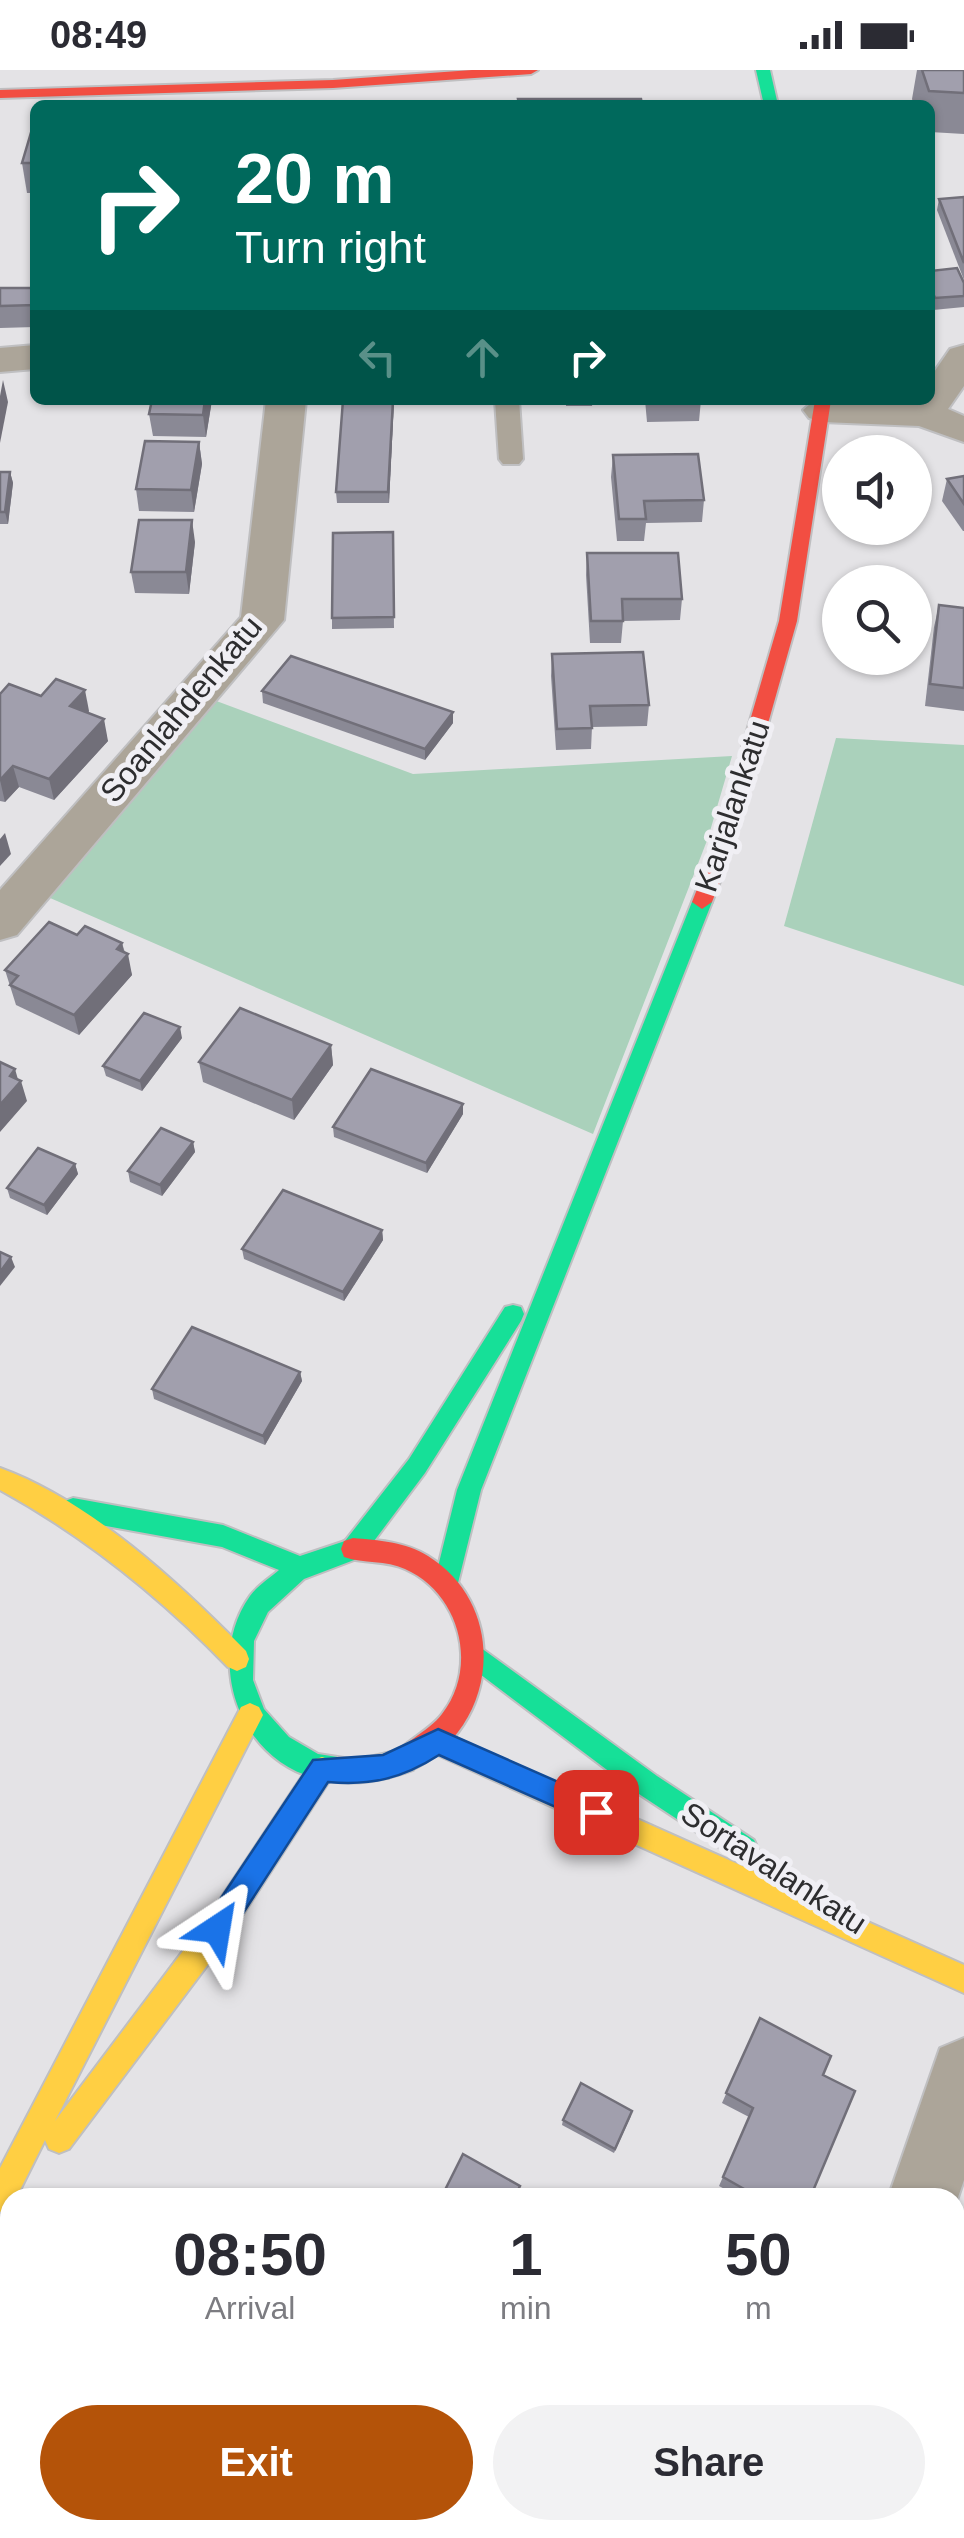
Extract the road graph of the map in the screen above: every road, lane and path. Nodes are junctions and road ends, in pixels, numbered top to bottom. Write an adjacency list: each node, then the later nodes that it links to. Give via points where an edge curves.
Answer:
1 (530, 70): 3 (main road, via 333,84)
2 (763, 70): 4 (main road)
3 (0, 94)
4 (770, 100)
5 (30, 357): 7 (street)
6 (964, 357): 8 (street)
7 (0, 360)
8 (935, 399)
9 (285, 405): 16 (street, Soanlahdenkatu, via 262,620)
10 (507, 405): 15 (lane)
11 (823, 405): 13 (street); 17 (main road, Karjalankatu, via 788,621 722,851)
12 (931, 405): 13 (street)
13 (925, 414): 14 (street)
14 (964, 430)
15 (511, 459)
16 (0, 922)
17 (587, 1197): 20 (main road, Karjalankatu, via 417,1466); 22 (main road, Karjalankatu, via 469,1490)
18 (0, 1478): 19 (main road)
19 (60, 1507): 21 (main road, via 223,1536); 24 (main road, via 180,1597)
20 (353, 1549): 21 (main road); 22 (main road, via 419,1563)
21 (298, 1566): 24 (main road, via 256,1604)
22 (446, 1583): 23 (main road, via 469,1617)
23 (477, 1657): 26 (main road, via 472,1688); 28 (main road, Sortavalankatu, via 648,1785)
24 (236, 1659): 25 (main road)
25 (250, 1716): 27 (main road, via 268,1740); 31 (main road)
26 (438, 1742): 27 (main road, via 403,1763 363,1773); 28 (main road, Sortavalankatu)
27 (322, 1769): 32 (main road, via 217,1929)
28 (877, 1936): 29 (main road, Sortavalankatu)
29 (964, 1979)
30 (964, 2072): 33 (street)
31 (5, 2188)
32 (23, 2188)
33 (926, 2188)

